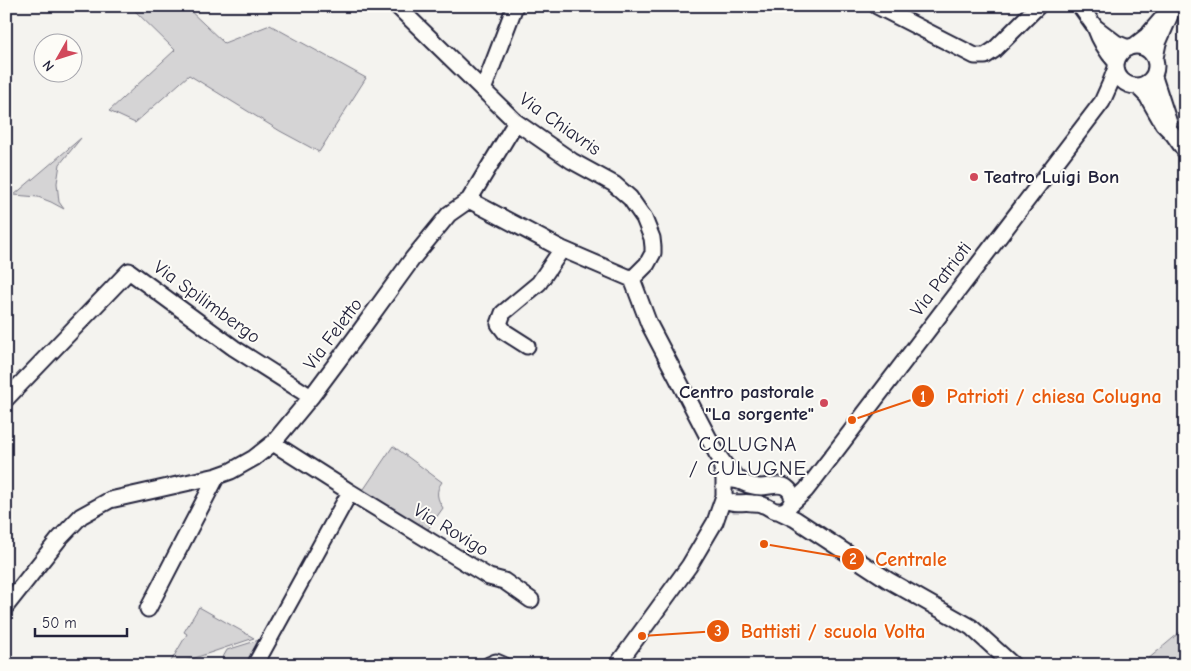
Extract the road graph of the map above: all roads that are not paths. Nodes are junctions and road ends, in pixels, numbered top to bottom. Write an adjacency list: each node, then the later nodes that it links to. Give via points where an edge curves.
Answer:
1 (397, 6): 13 (street, Via Chiavris)
2 (515, 6): 13 (street)
3 (877, 6): 4 (street, via 975,56 986,56)
4 (1038, 6)
5 (1080, 6): 7 (street)
6 (1173, 6): 8 (street, via 1147,36); 9 (street)
7 (1095, 27): 8 (street, via 1116,44); 10 (street)
8 (1131, 47): 9 (street, via 1146,49); 10 (street, via 1118,56)
9 (1155, 58): 11 (street)
10 (1116, 65): 12 (street, via 1121,80); 14 (street, Via Patrioti)
11 (1154, 77): 12 (street, via 1144,85); 16 (street)
12 (1132, 85): 14 (street, Via Patrioti, via 1116,89); 16 (street, via 1147,96)
13 (483, 90): 15 (street, Via Chiavris)
14 (1102, 102): 28 (street, Via Patrioti)
15 (516, 122): 18 (street, Via Feletto); 20 (street, Via Chiavris, via 572,161 614,184 630,198 644,218 653,247 647,264)
16 (1172, 134): 17 (street)
17 (1185, 151)
18 (469, 200): 19 (street); 22 (street, Via Feletto, via 449,214 413,258)
19 (562, 249): 20 (street); 21 (street, via 539,283 504,313 498,324)
20 (632, 279): 25 (street, via 649,324)
21 (527, 346)
22 (311, 397): 23 (street, Via Spilimbergo, via 234,348 129,271); 24 (street, Via Feletto)
23 (6, 399)
24 (273, 443): 26 (street, Via Feletto, via 254,458); 31 (street, Via Rovigo)
25 (720, 459): 27 (street); 30 (street)
26 (217, 476): 36 (street, Via Feletto, via 110,500 81,516); 37 (street)
27 (740, 480): 29 (street, via 755,486); 30 (street, via 731,481)
28 (813, 480): 29 (street, via 804,485); 33 (street, Via Patrioti)
29 (786, 487): 33 (street, via 792,495)
30 (725, 491): 32 (street, via 728,500); 34 (street)
31 (350, 492): 35 (street, Via Rovigo); 38 (street)
32 (738, 503): 33 (street); 34 (street)
33 (789, 510): 42 (street, via 888,580 970,627)
34 (715, 522): 41 (street, via 689,566)
35 (531, 600)
36 (6, 606)
37 (148, 608)
38 (255, 665)
39 (489, 665): 40 (street, via 496,662)
40 (503, 665)
41 (617, 665)
42 (1013, 665)

